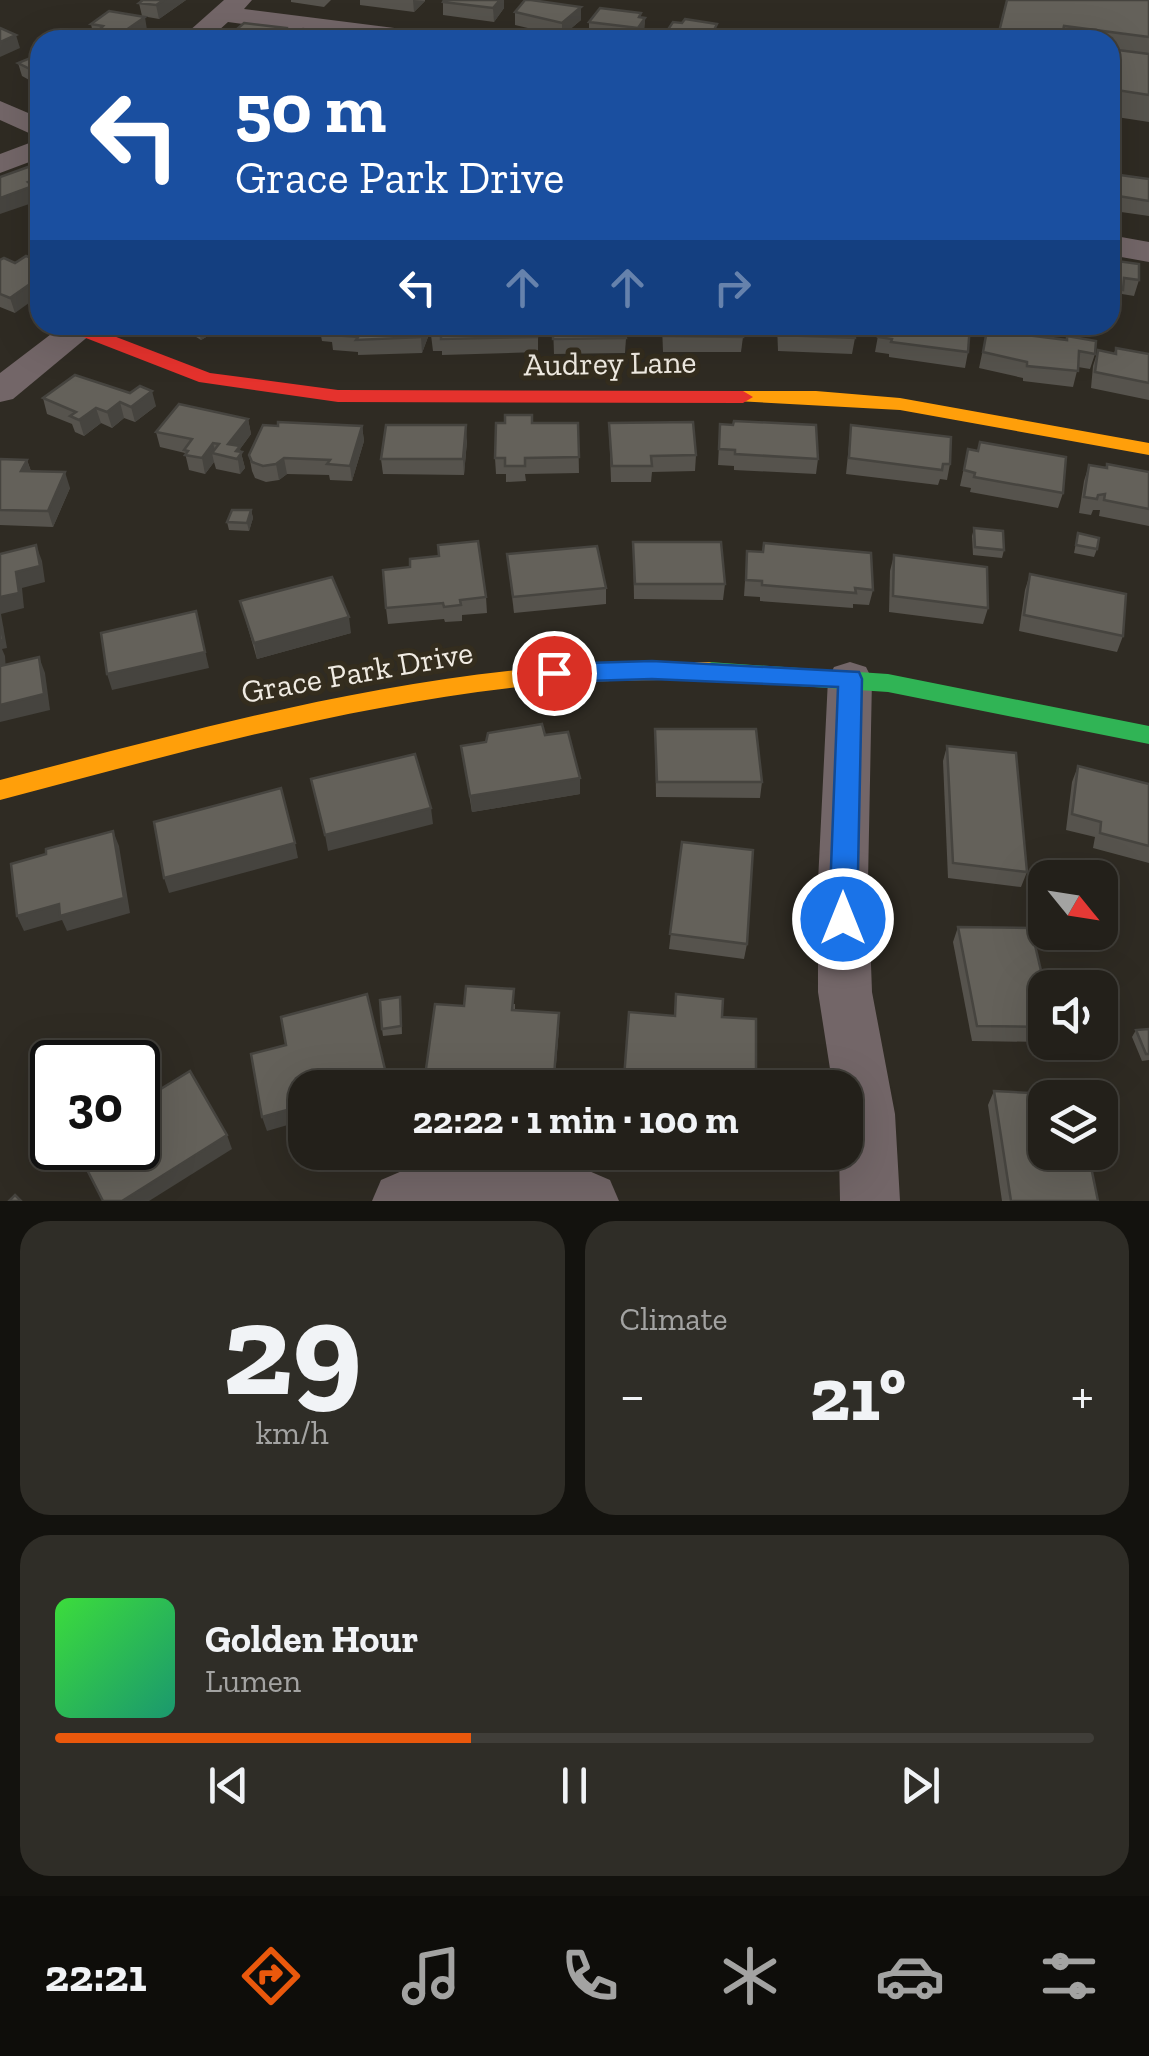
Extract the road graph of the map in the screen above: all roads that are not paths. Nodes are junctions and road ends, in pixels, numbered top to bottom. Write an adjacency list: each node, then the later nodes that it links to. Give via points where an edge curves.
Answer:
1 (232, 7): 2 (street); 3 (street)
2 (204, 30)
3 (367, 30)
4 (0, 110): 5 (street)
5 (30, 125)
6 (30, 152): 7 (street)
7 (0, 164)
8 (1120, 247): 9 (street)
9 (1149, 252)
10 (72, 335): 12 (street)
11 (101, 335): 13 (street, Audrey Lane, via 206,378 274,390 338,396 816,397 900,404)
12 (0, 391)
13 (1149, 449)
14 (850, 679): 15 (street, Grace Park Drive, via 959,694); 16 (street, Grace Park Drive, via 652,670 440,686 201,735); 19 (street, via 845,992 866,1114)
15 (1149, 735)
16 (0, 790)
17 (402, 1201): 18 (street, via 461,1193)
18 (589, 1201)
19 (870, 1201)

